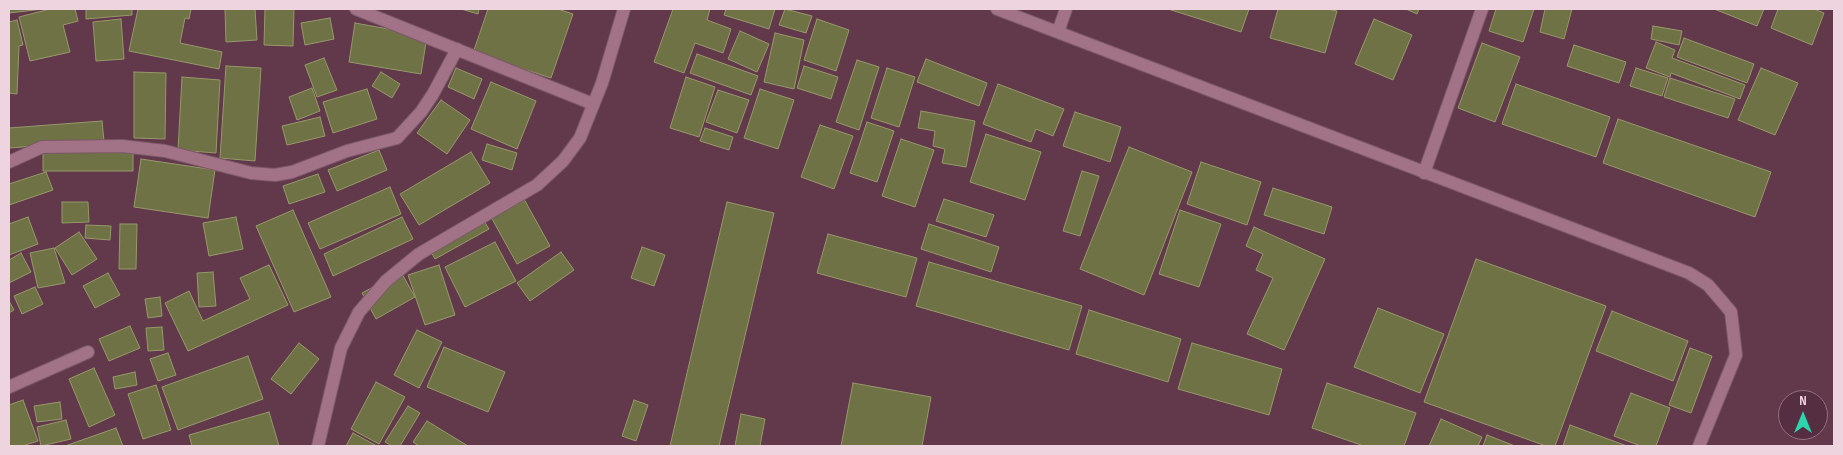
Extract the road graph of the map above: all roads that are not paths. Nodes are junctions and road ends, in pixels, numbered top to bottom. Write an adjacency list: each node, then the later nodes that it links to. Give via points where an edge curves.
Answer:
1 (356, 9): 7 (street)
2 (624, 9): 8 (street)
3 (997, 9): 6 (street)
4 (1066, 9): 6 (street)
5 (1482, 9): 10 (street)
6 (1058, 32): 10 (street)
7 (457, 49): 8 (street); 9 (street, via 429,100 397,138 347,151 292,172 275,175 230,170 165,151 122,146 42,147)
8 (593, 104): 13 (street, via 580,138 563,161 537,185 419,254 386,282 359,312 341,348)
9 (9, 162)
10 (1424, 173): 14 (street, via 1688,273 1708,285 1730,312 1736,355)
11 (88, 352): 12 (street)
12 (9, 387)
13 (318, 446)
14 (1699, 446)

